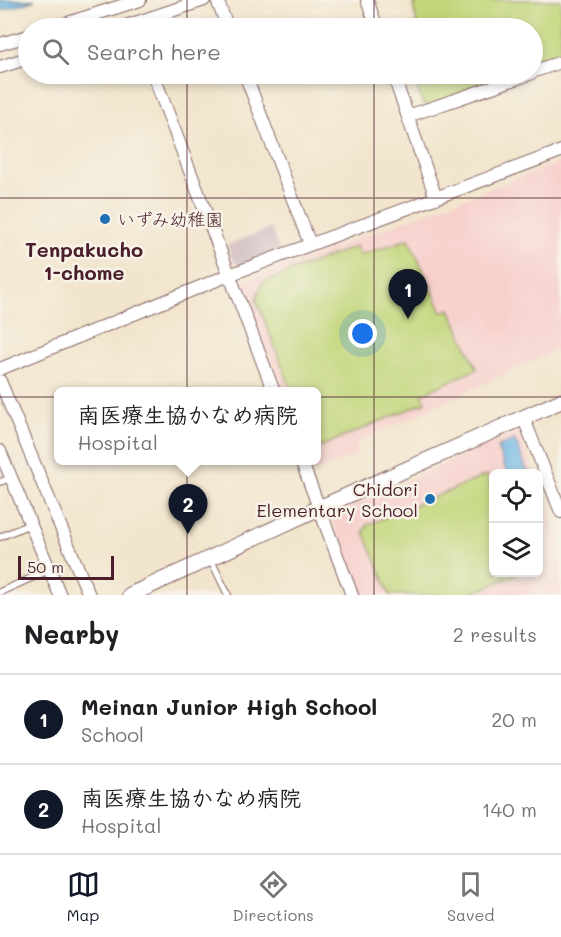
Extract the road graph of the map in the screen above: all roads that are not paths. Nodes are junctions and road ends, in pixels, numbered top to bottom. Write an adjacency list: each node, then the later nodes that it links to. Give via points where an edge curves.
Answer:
1 (140, 0): 5 (street)
2 (204, 0): 6 (street)
3 (217, 0): 7 (street)
4 (367, 0): 8 (street)
5 (83, 18)
6 (156, 18)
7 (224, 18)
8 (373, 18)
9 (18, 39): 10 (street)
10 (0, 44)
11 (18, 61): 13 (street)
12 (561, 62): 14 (street)
13 (0, 67)
14 (543, 69)
15 (157, 84): 23 (street)
16 (249, 84): 22 (street)
17 (396, 84): 19 (street)
18 (500, 84): 19 (street)
19 (408, 117): 21 (street)
20 (561, 151): 21 (street)
21 (436, 198): 22 (street)
22 (310, 244): 23 (street)
23 (229, 275): 24 (street); 26 (street)
24 (0, 369)
25 (0, 381): 42 (street)
26 (272, 387)
27 (561, 401): 28 (street)
28 (524, 419): 32 (street); 33 (street)
29 (0, 452): 31 (street)
30 (303, 465): 33 (street)
31 (5, 480): 35 (street)
32 (558, 494): 34 (street)
33 (319, 508): 37 (street); 44 (street)
34 (561, 512)
35 (30, 524): 36 (lane); 38 (street)
36 (0, 537)
37 (210, 558): 40 (street); 43 (lane)
38 (49, 570): 39 (lane); 41 (street)
39 (0, 592)
40 (136, 594)
41 (60, 595)
42 (89, 595)
43 (228, 595)
44 (351, 595)

